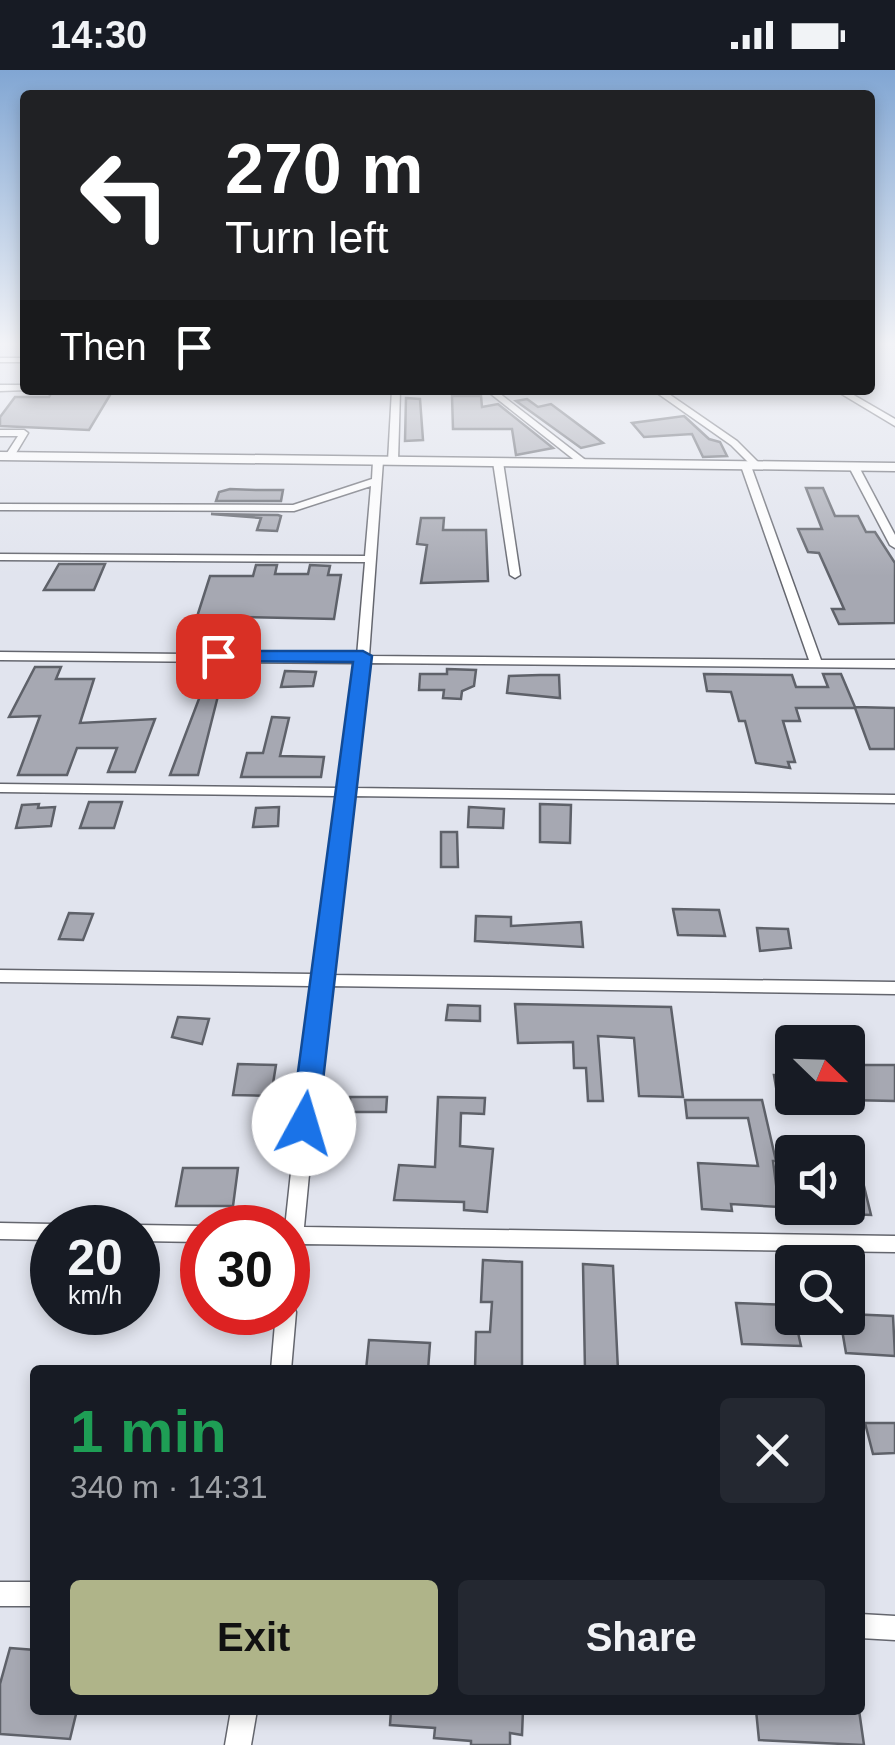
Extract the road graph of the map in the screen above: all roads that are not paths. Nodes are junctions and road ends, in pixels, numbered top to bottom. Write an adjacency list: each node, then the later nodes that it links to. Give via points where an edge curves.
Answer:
1 (392, 419): 6 (street)
2 (528, 419): 8 (street)
3 (699, 419): 9 (street, via 734,443)
4 (0, 433): 5 (street, via 24,433)
5 (5, 456): 6 (street, via 229,452)
6 (386, 461): 7 (street); 12 (street)
7 (498, 462): 8 (street); 17 (street)
8 (586, 464): 9 (street)
9 (752, 466): 10 (street); 20 (street)
10 (854, 467): 11 (street); 14 (street)
11 (895, 467)
12 (376, 481): 13 (street, via 294,508); 16 (street)
13 (0, 507)
14 (895, 545)
15 (0, 557): 16 (street)
16 (371, 560): 19 (street)
17 (515, 575)
18 (0, 656): 19 (street)
19 (363, 656): 20 (street); 23 (street)
20 (816, 663): 21 (street)
21 (895, 664)
22 (0, 788): 23 (street)
23 (344, 792): 24 (street); 26 (street)
24 (895, 800)
25 (0, 976): 26 (street)
26 (320, 977): 27 (street); 28 (street)
27 (895, 988)
28 (293, 1205)
29 (0, 1231): 30 (street)
30 (30, 1232)
31 (310, 1235): 32 (street)
32 (895, 1244)
33 (284, 1335): 34 (street)
34 (281, 1365)
35 (0, 1594): 36 (street)
36 (30, 1594)
37 (865, 1626): 38 (street)
38 (895, 1628)
39 (243, 1715): 40 (street)
40 (238, 1745)

